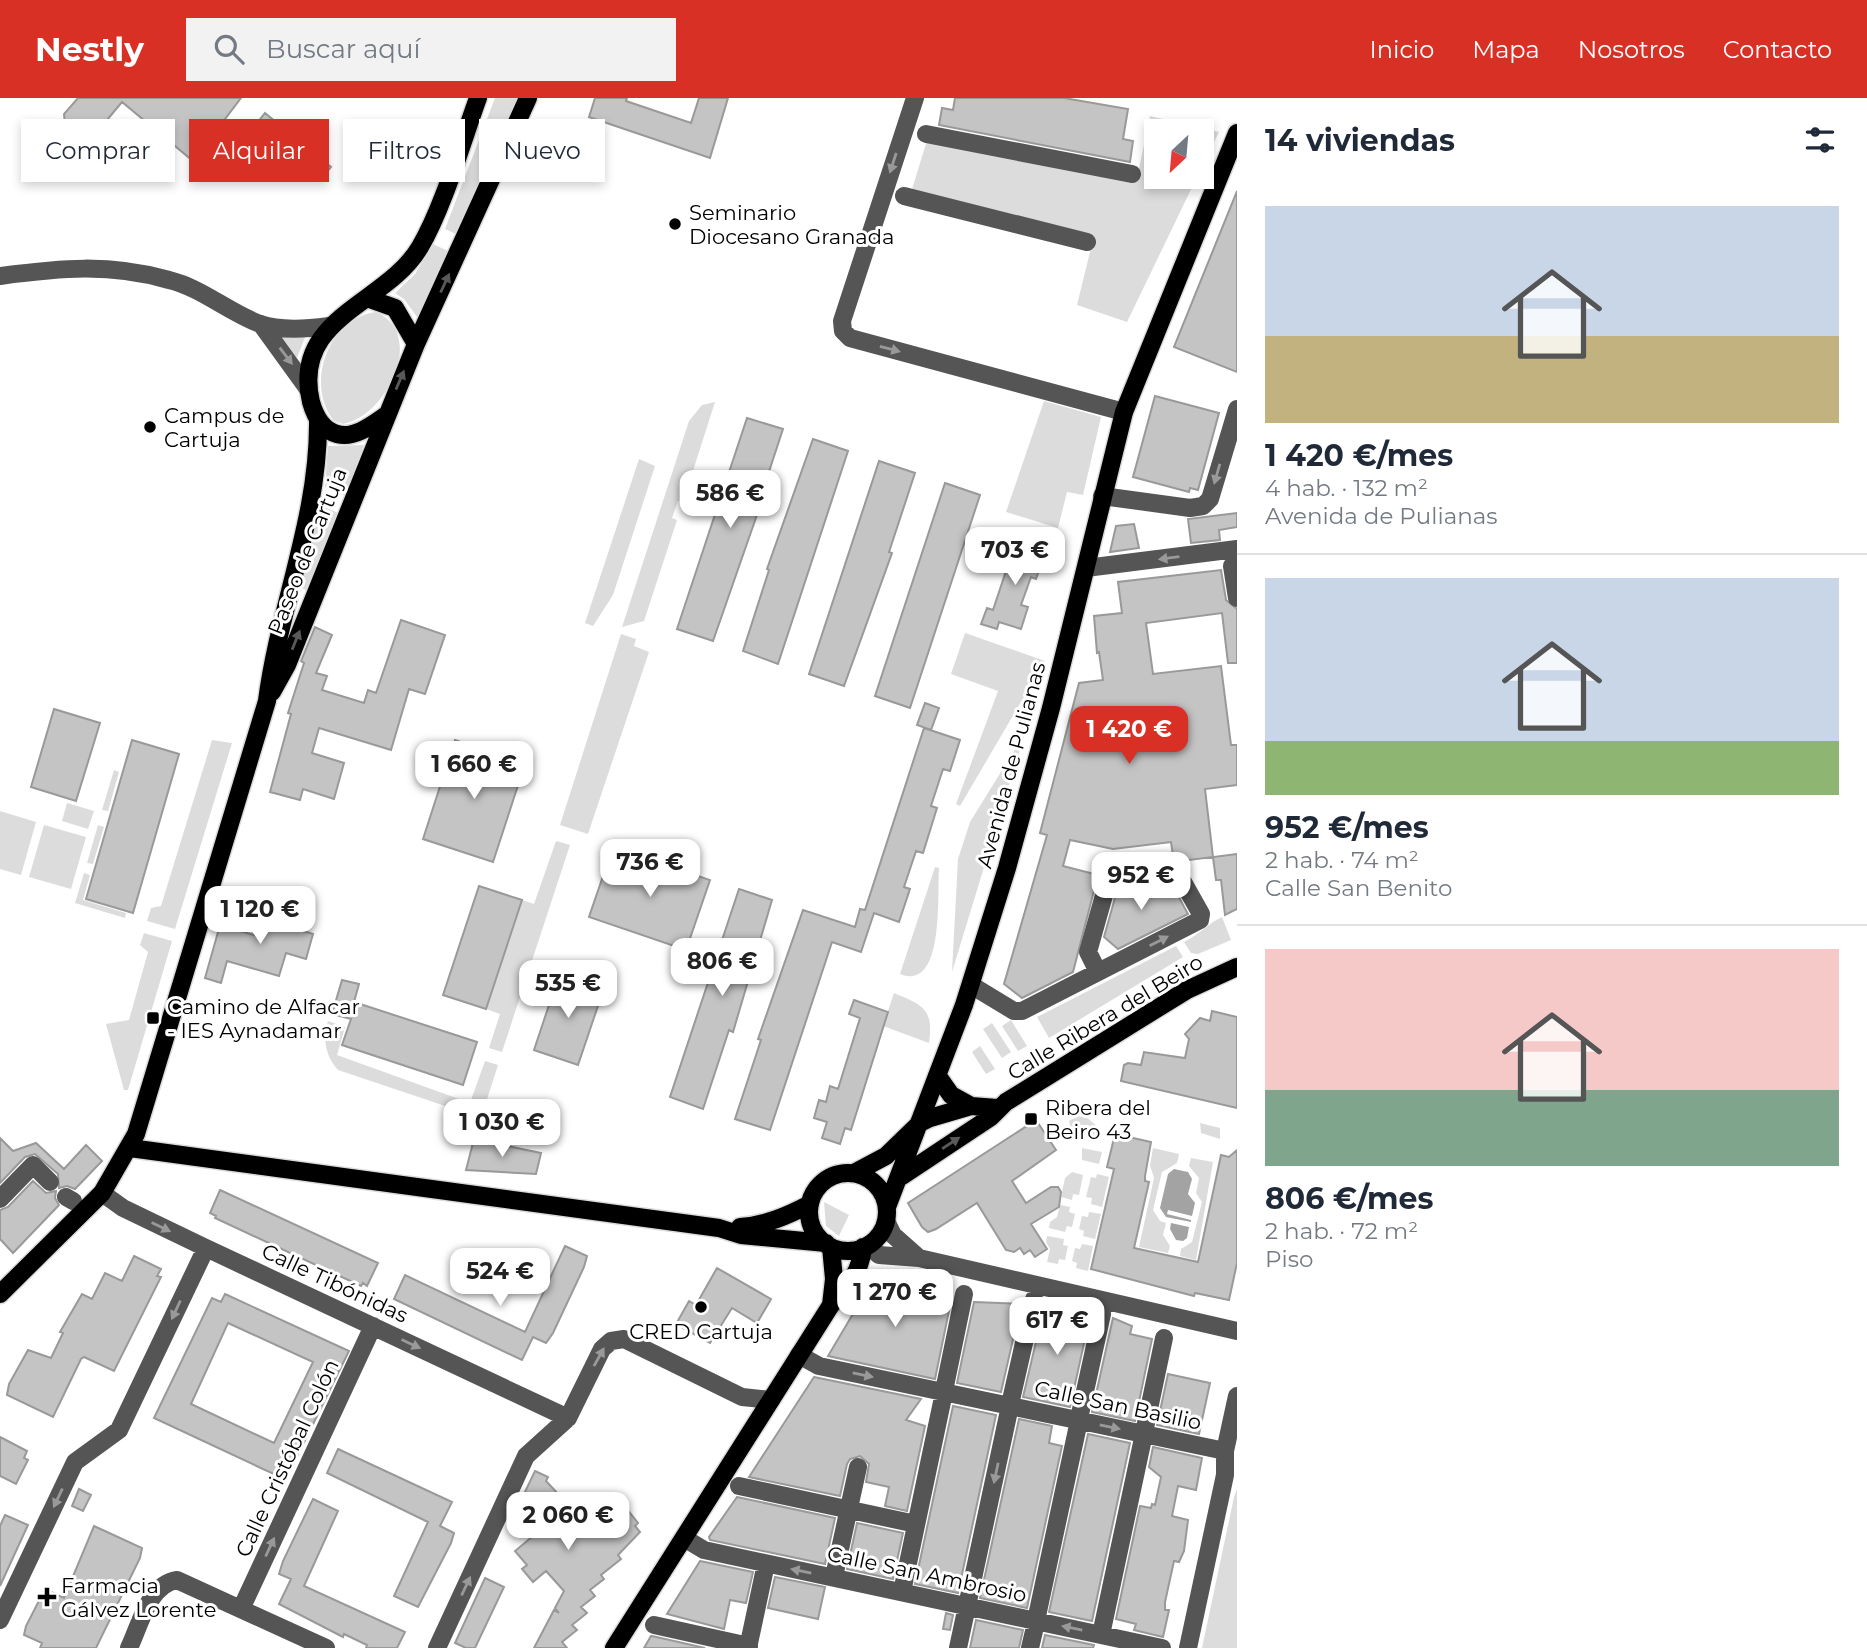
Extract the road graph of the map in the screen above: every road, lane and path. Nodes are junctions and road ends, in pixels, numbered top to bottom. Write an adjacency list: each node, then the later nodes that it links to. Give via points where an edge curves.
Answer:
1 (478, 98): 10 (main road, Paseo de Cartuja, via 422,244 412,260)
2 (528, 98): 13 (main road, Paseo de Cartuja, one-way to 2)
3 (915, 98): 16 (street, one-way to 16, via 842,321 843,331 850,338)
4 (1237, 133): 16 (main road, Avenida de Pulianas)
5 (926, 134): 6 (street)
6 (1132, 174)
7 (904, 196): 8 (street)
8 (1087, 242)
9 (0, 276): 11 (street, via 74,268 125,270 182,284)
10 (367, 298): 12 (main road, Paseo de Cartuja); 13 (main road, via 395,308)
11 (261, 324): 12 (street, via 306,329); 14 (street, one-way to 14)
12 (329, 326): 14 (main road, Paseo de Cartuja, via 315,350)
13 (416, 345): 17 (main road, Paseo de Cartuja, one-way to 13)
14 (308, 389): 18 (main road, Paseo de Cartuja)
15 (1237, 409): 19 (street, one-way to 19, via 1210,499 1203,506)
16 (1124, 412): 19 (main road, Avenida de Pulianas)
17 (385, 416): 18 (main road, Paseo de Cartuja, via 345,435); 24 (main road, Paseo de Cartuja, one-way to 17, via 287,665)
18 (318, 421): 24 (main road, Paseo de Cartuja, via 314,486 272,657)
19 (1102, 496): 22 (main road, Avenida de Pulianas)
20 (1237, 549): 22 (street, one-way to 22)
21 (1237, 565): 23 (street, via 1232,566)
22 (1086, 568): 27 (main road, Avenida de Pulianas, via 1041,748)
23 (1237, 598)
24 (267, 701): 32 (main road, Paseo de Cartuja)
25 (1237, 967): 30 (main road, Calle Ribera del Beiro, via 1187,990)
26 (1098, 972): 26 (street, one-way to 26, via 1200,920 1183,882 1112,867 1088,952); 27 (street, via 1023,1011 1014,1011)
27 (971, 985): 28 (main road, Avenida de Pulianas)
28 (937, 1075): 29 (main road, via 951,1095); 31 (main road, Avenida de Pulianas)
29 (971, 1106): 30 (main road, Calle Ribera del Beiro); 31 (main road, Calle Ribera del Beiro)
30 (997, 1108): 34 (main road, Calle Ribera del Beiro, one-way to 30, via 991,1117)
31 (920, 1123): 33 (main road, Avenida de Pulianas, via 886,1156); 34 (main road, Avenida de Pulianas)
32 (130, 1148): 36 (main road, Paseo de Cartuja); 40 (main road)
33 (854, 1173): 38 (main road, via 829,1177); 39 (main road, via 881,1191)
34 (902, 1176): 39 (main road, Avenida de Pulianas)
35 (50, 1182): 37 (street, via 33,1165)
36 (102, 1193): 43 (street, Calle Tibónidas, one-way to 43); 45 (main road, Paseo de Cartuja)
37 (0, 1199)
38 (810, 1204): 40 (main road, via 758,1226); 41 (main road, via 815,1231)
39 (887, 1214): 42 (main road, via 881,1232); 44 (street, via 893,1235)
40 (719, 1228): 41 (main road, via 741,1235)
41 (828, 1245): 42 (main road, via 851,1250); 48 (main road, via 834,1279)
42 (865, 1246): 44 (street, via 879,1255); 48 (main road, via 862,1263)
43 (206, 1248): 50 (street, Calle Tibónidas); 71 (street, one-way to 71, via 120,1430 75,1462)
44 (919, 1258): 51 (street)
45 (0, 1294)
46 (964, 1294): 64 (street)
47 (1034, 1299): 57 (street)
48 (831, 1305): 53 (main road)
49 (1102, 1314): 73 (street)
50 (373, 1326): 58 (street, Calle Tibónidas, one-way to 58); 70 (street, Calle Cristóbal Colón, one-way to 50)
51 (1237, 1331)
52 (1164, 1338): 74 (street)
53 (799, 1355): 56 (main road); 57 (street, Calle San Basilio, one-way to 57, via 819,1366)
54 (1237, 1396): 60 (street)
55 (742, 1397): 56 (street); 58 (street, one-way to 55, via 602,1349 611,1341 624,1339); 59 (street)
56 (771, 1400): 59 (main road)
57 (1011, 1403): 60 (street, Calle San Basilio, one-way to 60); 69 (street, one-way to 69)
58 (568, 1418): 78 (street, one-way to 58, via 526,1457)
59 (756, 1423): 65 (main road)
60 (1230, 1462): 82 (street)
61 (858, 1468): 63 (street)
62 (739, 1486): 63 (street)
63 (849, 1510): 64 (street); 66 (street)
64 (916, 1524): 68 (street)
65 (684, 1538): 69 (street, Calle San Ambrosio, one-way to 65, via 704,1550); 79 (main road)
66 (835, 1572)
67 (764, 1573): 75 (street)
68 (903, 1587)
69 (967, 1606): 80 (street); 81 (street, Calle San Ambrosio, one-way to 69)
70 (241, 1609): 76 (street, via 177,1580 166,1581 156,1591); 77 (street)
71 (0, 1620)
72 (654, 1625): 75 (street)
73 (1034, 1632)
74 (1099, 1641)
75 (749, 1647)
76 (129, 1648)
77 (326, 1648)
78 (437, 1648)
79 (614, 1648)
80 (958, 1648)
81 (1162, 1648)
82 (1188, 1648)

